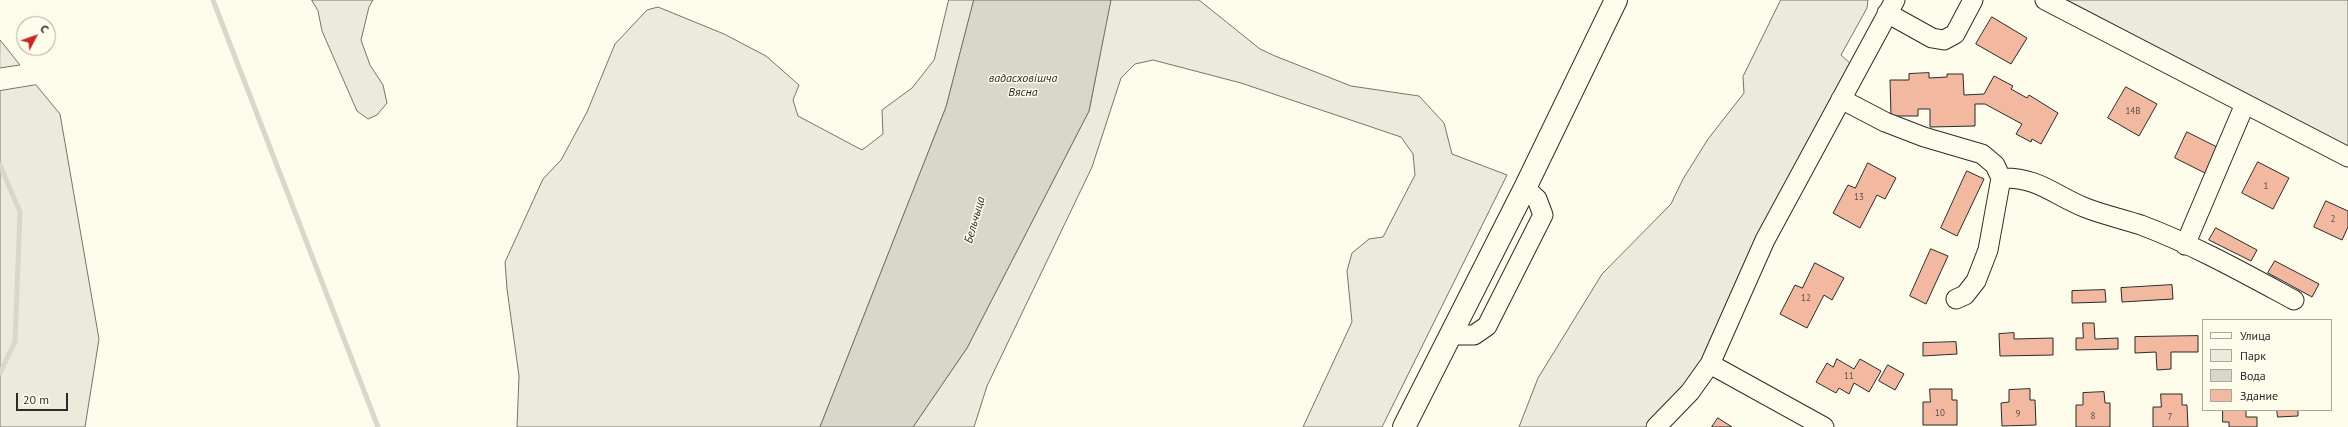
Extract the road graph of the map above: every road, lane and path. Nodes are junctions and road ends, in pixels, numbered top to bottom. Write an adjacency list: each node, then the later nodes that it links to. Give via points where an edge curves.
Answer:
1 (1616, 0): 9 (main road)
2 (1973, 0): 4 (street, via 1955,34 1944,40 1932,38)
3 (2045, 0): 6 (street)
4 (1891, 6): 5 (street)
5 (1842, 99): 8 (street, via 1885,122 1924,137 1982,154 1995,165); 14 (street, via 1765,240)
6 (2245, 104): 7 (street); 10 (street)
7 (2348, 157)
8 (2001, 178): 10 (street, via 2018,177 2032,180 2085,207 2141,226); 11 (street, via 1988,250 1976,281 1965,295)
9 (1525, 188): 13 (main road); 13 (street, via 1537,199 1543,215 1505,291 1487,326 1482,330 1474,335)
10 (2185, 245): 12 (street, via 2222,261)
11 (1956, 299)
12 (2294, 300)
13 (1450, 335): 15 (main road)
14 (1710, 364): 16 (street, via 1690,392); 17 (street)
15 (1404, 427)
16 (1656, 427)
17 (1824, 427)

